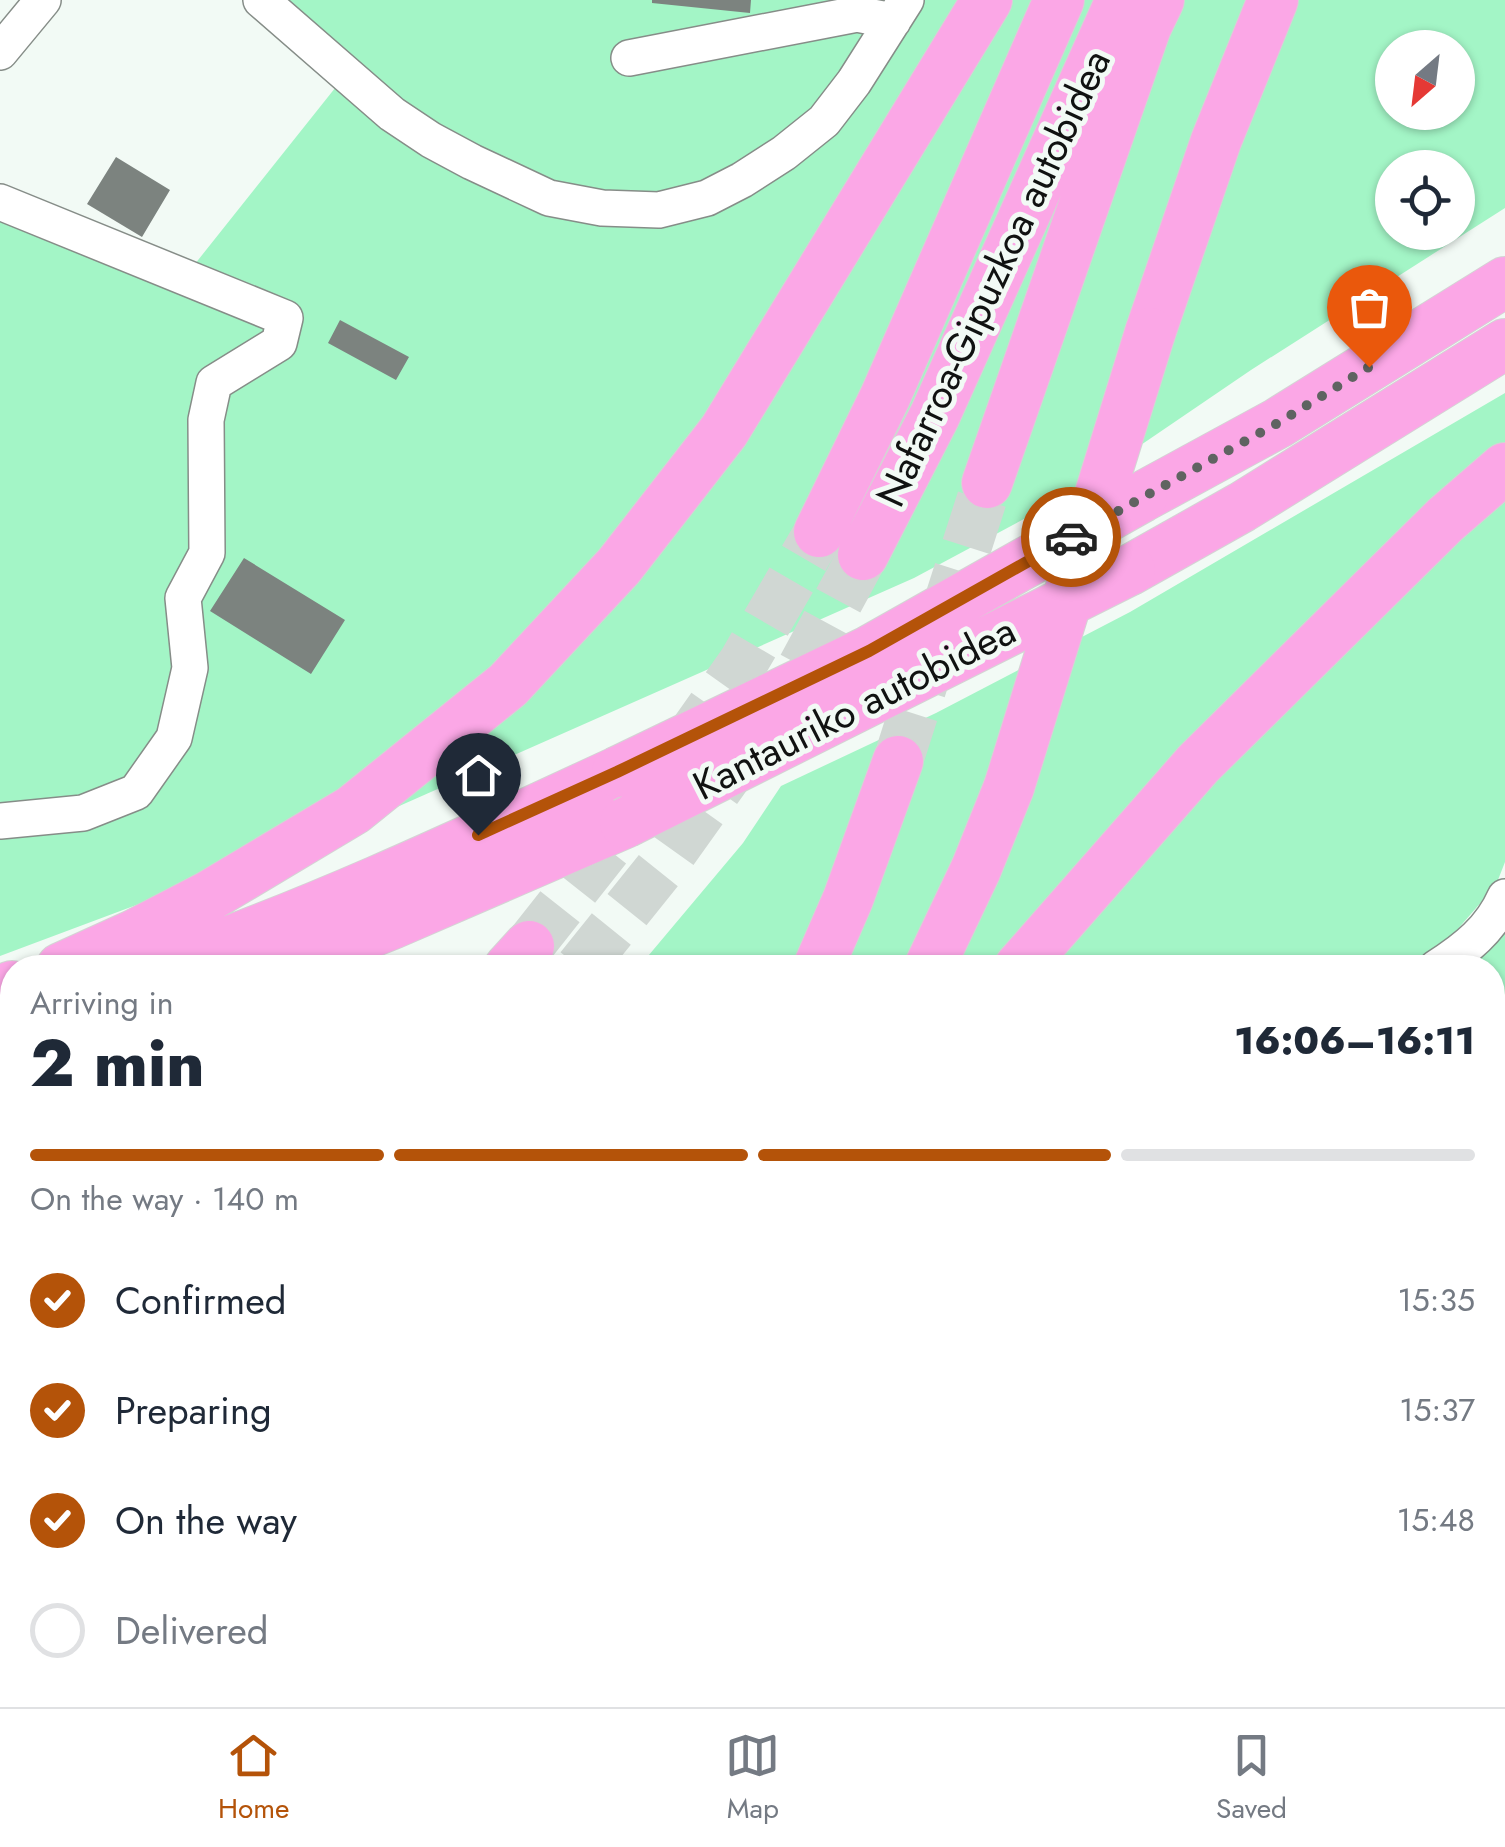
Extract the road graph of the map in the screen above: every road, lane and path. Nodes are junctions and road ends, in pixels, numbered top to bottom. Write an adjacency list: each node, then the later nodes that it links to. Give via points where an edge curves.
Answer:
1 (43, 0): 9 (street)
2 (261, 0): 8 (street, via 392,114 458,154 550,198 659,210 707,198 742,180 824,122)
3 (987, 0): 23 (highway, via 724,431 619,566 521,672 353,810 209,896)
4 (1059, 0): 18 (highway, Nafarroa-Gipuzkoa autobidea)
5 (1121, 0): 19 (highway, Nafarroa-Gipuzkoa autobidea, via 936,415)
6 (1159, 0): 17 (highway)
7 (1273, 0): 27 (highway, bridge, via 1150,334 1009,787)
8 (900, 10): 10 (street)
9 (0, 52)
10 (629, 58)
11 (0, 202): 21 (street, via 286,318 279,342 214,383 206,420 207,554 183,598 190,668 174,738 136,792 83,813)
12 (1505, 272): 14 (highway)
13 (1505, 282): 14 (highway, Kantauriko autobidea)
14 (1440, 322): 24 (highway, Kantauriko autobidea, bridge, via 1278,423 869,651 506,823)
15 (1505, 344): 25 (highway, Kantauriko autobidea, bridge, via 1130,570 624,822)
16 (1505, 468): 28 (highway, via 1198,764)
17 (987, 483)
18 (819, 532)
19 (863, 556)
20 (898, 761): 26 (highway)
21 (0, 821)
22 (1505, 897): 29 (street, via 1488,927)
23 (90, 955)
24 (193, 955)
25 (315, 955)
26 (824, 955)
27 (935, 955)
28 (1029, 955)
29 (1456, 955)

